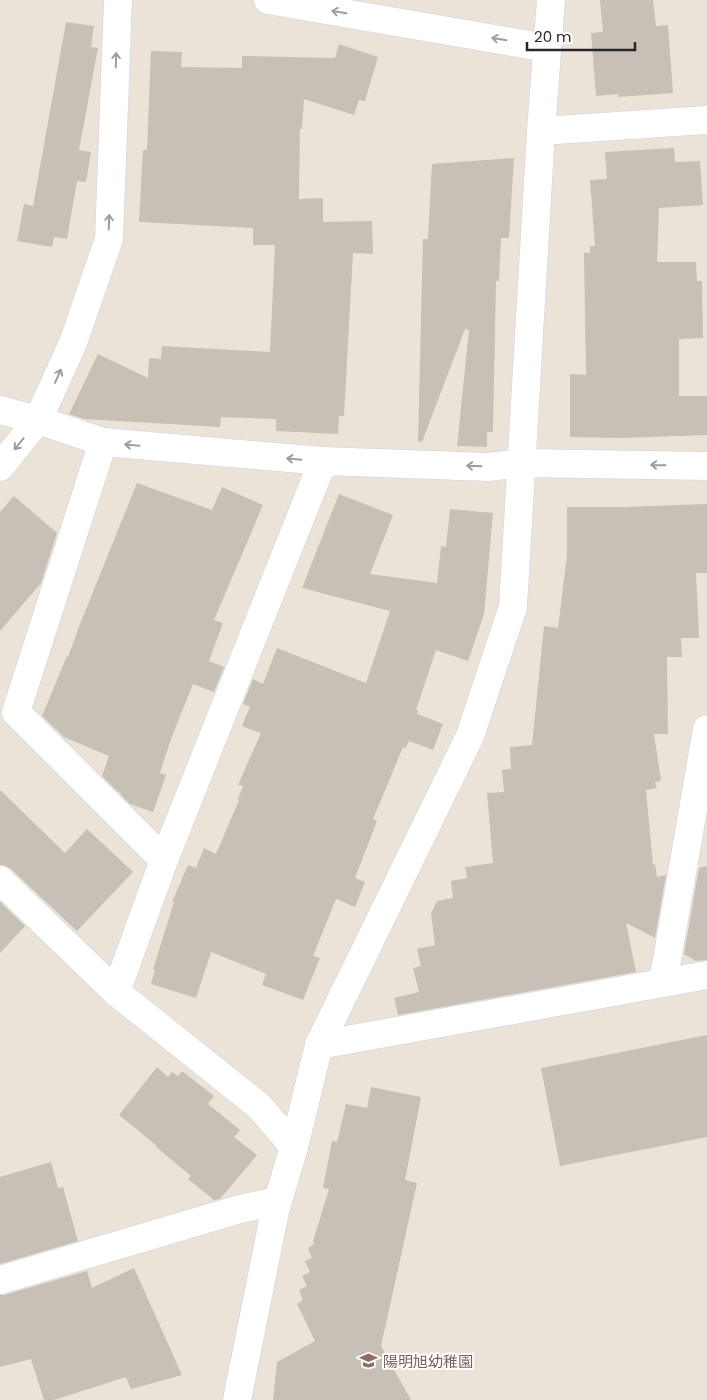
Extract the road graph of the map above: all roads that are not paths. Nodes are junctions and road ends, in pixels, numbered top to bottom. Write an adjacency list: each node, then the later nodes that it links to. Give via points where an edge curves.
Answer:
1 (118, 0): 8 (street, one-way to 1, via 73,344 109,239)
2 (268, 0): 4 (street, one-way to 2)
3 (551, 0): 4 (street)
4 (547, 48): 6 (street)
5 (707, 120): 6 (street)
6 (541, 131): 11 (street)
7 (0, 410): 8 (street)
8 (38, 420): 9 (street); 13 (street, one-way to 13)
9 (103, 442): 10 (street, one-way to 9); 15 (street, via 16,712)
10 (323, 461): 11 (street, one-way to 10, via 488,467); 15 (street)
11 (522, 463): 12 (street, one-way to 11); 20 (street, via 513,607 470,736)
12 (707, 466)
13 (0, 468)
14 (707, 729): 18 (street)
15 (164, 860): 19 (street)
16 (0, 880): 19 (street)
17 (707, 975): 18 (street)
18 (663, 983): 20 (street)
19 (116, 992): 21 (street, via 259,1106)
20 (319, 1045): 21 (street)
21 (294, 1147): 22 (street)
22 (278, 1201): 23 (street, via 240,1209); 24 (street)
23 (0, 1280)
24 (237, 1400)

